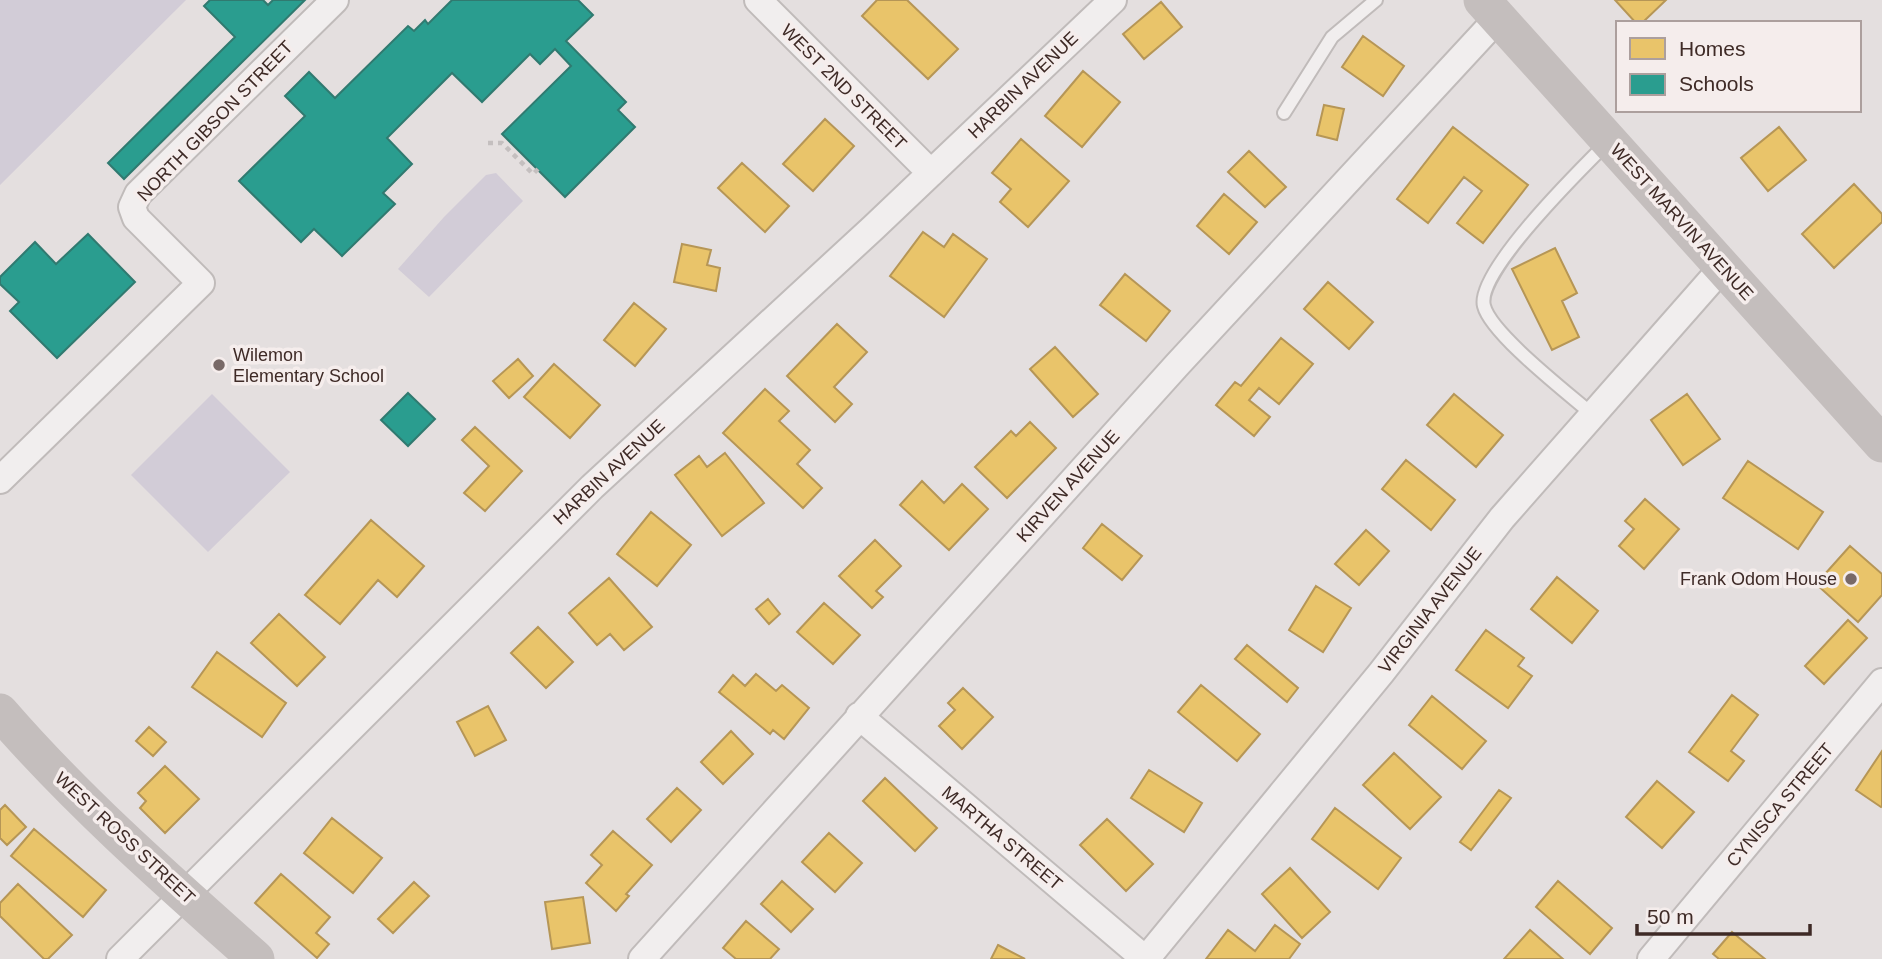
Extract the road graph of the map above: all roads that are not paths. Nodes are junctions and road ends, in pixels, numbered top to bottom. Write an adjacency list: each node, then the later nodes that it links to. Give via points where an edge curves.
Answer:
1 (335, 0): 12 (street, NORTH GIBSON STREET, via 138,194 132,207 136,218 201,283)
2 (758, 0): 8 (street, WEST 2ND STREET)
3 (1113, 0): 8 (street, HARBIN AVENUE)
4 (1376, 0): 6 (lane, via 1332,37)
5 (1491, 9): 7 (street, WEST MARVIN AVENUE); 15 (street, KIRVEN AVENUE)
6 (1284, 113)
7 (1609, 141): 9 (street, WEST MARVIN AVENUE); 10 (lane, via 1531,222 1495,271 1483,305 1490,321 1519,350)
8 (931, 173): 16 (street, HARBIN AVENUE, via 592,487)
9 (1722, 268): 10 (street, VIRGINIA AVENUE); 11 (street, WEST MARVIN AVENUE)
10 (1593, 415): 20 (street, VIRGINIA AVENUE, via 1502,518)
11 (1882, 444)
12 (0, 480)
13 (1882, 682): 21 (street, CYNISCA STREET)
14 (0, 712): 16 (street, WEST ROSS STREET, via 113,831)
15 (859, 716): 19 (street, KIRVEN AVENUE); 20 (street, MARTHA STREET)
16 (184, 894): 17 (street, HARBIN AVENUE); 18 (street, WEST ROSS STREET)
17 (120, 959)
18 (256, 959)
19 (642, 959)
20 (1145, 959)
21 (1651, 959)

